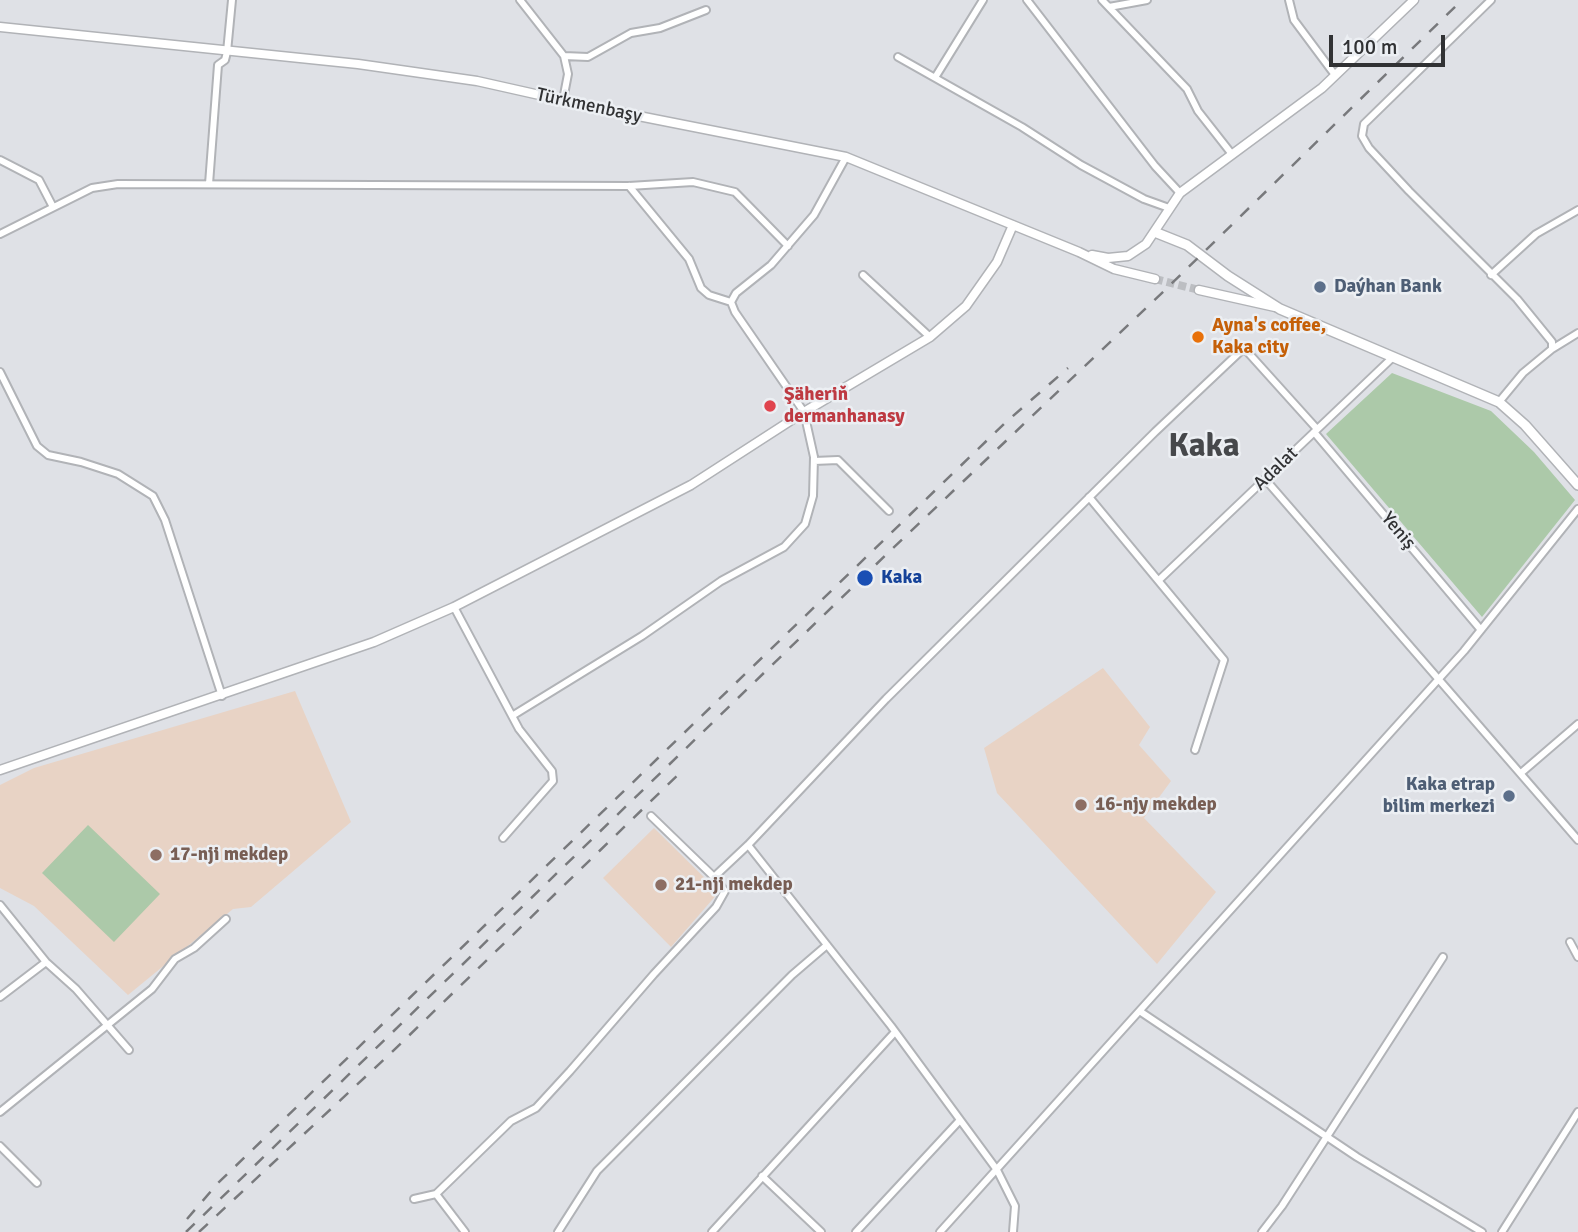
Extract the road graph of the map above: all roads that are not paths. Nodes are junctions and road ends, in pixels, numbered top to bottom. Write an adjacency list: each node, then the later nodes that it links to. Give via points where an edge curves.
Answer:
1 (232, 0): 13 (street)
2 (520, 0): 14 (street)
3 (983, 0): 17 (street)
4 (1027, 0): 24 (street)
5 (1102, 0): 10 (street)
6 (1147, 0): 10 (street)
7 (1289, 0): 16 (street, via 1294,20)
8 (1414, 0): 16 (street)
9 (1491, 0): 34 (street, via 1364,124 1363,135 1369,148)
10 (1109, 7): 19 (street, via 1187,89)
11 (706, 10): 14 (street, via 660,28 631,33 588,57)
12 (0, 27): 13 (street, Türkmenbaşy)
13 (227, 52): 18 (street, Türkmenbaşy, via 358,64 477,81); 22 (street, via 218,65)
14 (564, 56): 18 (street, via 568,74)
15 (898, 57): 17 (street)
16 (1335, 75): 19 (street)
17 (936, 76): 26 (street, via 1081,165)
18 (563, 100): 20 (street, Türkmenbaşy)
19 (1231, 153): 24 (street)
20 (846, 157): 28 (street, Türkmenbaşy); 31 (street, via 814,215)
21 (0, 160): 25 (street, via 39,180)
22 (209, 184): 23 (street); 25 (street, via 118,184 92,188)
23 (629, 186): 31 (street, via 693,182 735,192); 37 (street, via 689,259 701,288)
24 (1180, 193): 26 (street)
25 (53, 207): 30 (street)
26 (1169, 208): 29 (street)
27 (1578, 210): 34 (street, via 1536,234)
28 (1013, 225): 32 (street, Türkmenbaşy); 40 (street, via 997,262 966,306)
29 (1157, 233): 32 (street, via 1128,256 1108,258); 38 (main road, via 1188,245)
30 (0, 234)
31 (788, 246): 37 (street)
32 (1079, 252): 35 (street, Türkmenbaşy, via 1114,270)
33 (863, 275): 40 (street)
34 (1490, 275): 41 (street, via 1531,315 1552,342)
35 (1155, 279)
36 (1199, 289): 38 (street)
37 (731, 302): 45 (street)
38 (1280, 309): 42 (main road)
39 (1578, 333): 41 (street)
40 (930, 337): 45 (street)
41 (1552, 349): 44 (street, via 1523,373)
42 (1392, 358): 44 (main road); 46 (street, Adalat)
43 (0, 372): 57 (street, via 37,446 48,455 118,474 153,496)
44 (1499, 402): 49 (main road)
45 (804, 412): 47 (street); 54 (street, via 691,485)
46 (1316, 430): 48 (street, Adalat); 50 (street, Yeniş, via 1244,348); 55 (street, Yeniş)
47 (814, 461): 52 (street, via 838,460); 58 (street, via 806,524 784,547 721,581)
48 (1265, 479): 53 (street, Adalat); 56 (street)
49 (1578, 485)
50 (1089, 497): 53 (street); 66 (street, via 886,699)
51 (1578, 509): 55 (street)
52 (889, 511)
53 (1159, 580): 60 (street, via 1224,660)
54 (454, 607): 57 (street, via 374,642); 58 (street)
55 (1481, 630): 56 (street)
56 (1439, 678): 62 (street); 76 (street)
57 (222, 696): 61 (street)
58 (512, 716): 64 (street, via 552,771 553,781)
59 (1578, 724): 62 (street)
60 (1195, 750)
61 (0, 770)
62 (1521, 773): 65 (street)
63 (651, 816): 67 (street)
64 (503, 838)
65 (1578, 840)
66 (748, 845): 67 (street); 71 (street)
67 (714, 877): 88 (street, via 725,891 700,926 536,1108 511,1121)
68 (0, 905): 74 (street)
69 (226, 919): 77 (street, via 175,959 152,989)
70 (1570, 942): 73 (street)
71 (827, 945): 78 (street); 91 (street, via 597,1171)
72 (1443, 957): 83 (street)
73 (1578, 957)
74 (46, 962): 75 (street); 77 (street)
75 (0, 997)
76 (1141, 1012): 83 (street); 85 (street)
77 (108, 1026): 79 (street); 80 (street)
78 (895, 1032): 82 (street); 86 (street)
79 (130, 1050)
80 (0, 1112)
81 (1578, 1112): 99 (street)
82 (960, 1120): 85 (street); 94 (street)
83 (1326, 1136): 97 (street); 98 (street)
84 (0, 1146): 87 (street)
85 (997, 1170): 95 (street); 96 (street, via 1016,1206)
86 (762, 1176): 92 (street); 93 (street)
87 (37, 1183)
88 (436, 1194): 89 (street); 90 (street)
89 (414, 1199)
90 (466, 1232)
91 (558, 1232)
92 (712, 1232)
93 (821, 1232)
94 (856, 1232)
95 (940, 1232)
96 (1013, 1232)
97 (1262, 1232)
98 (1482, 1232)
99 (1502, 1232)

